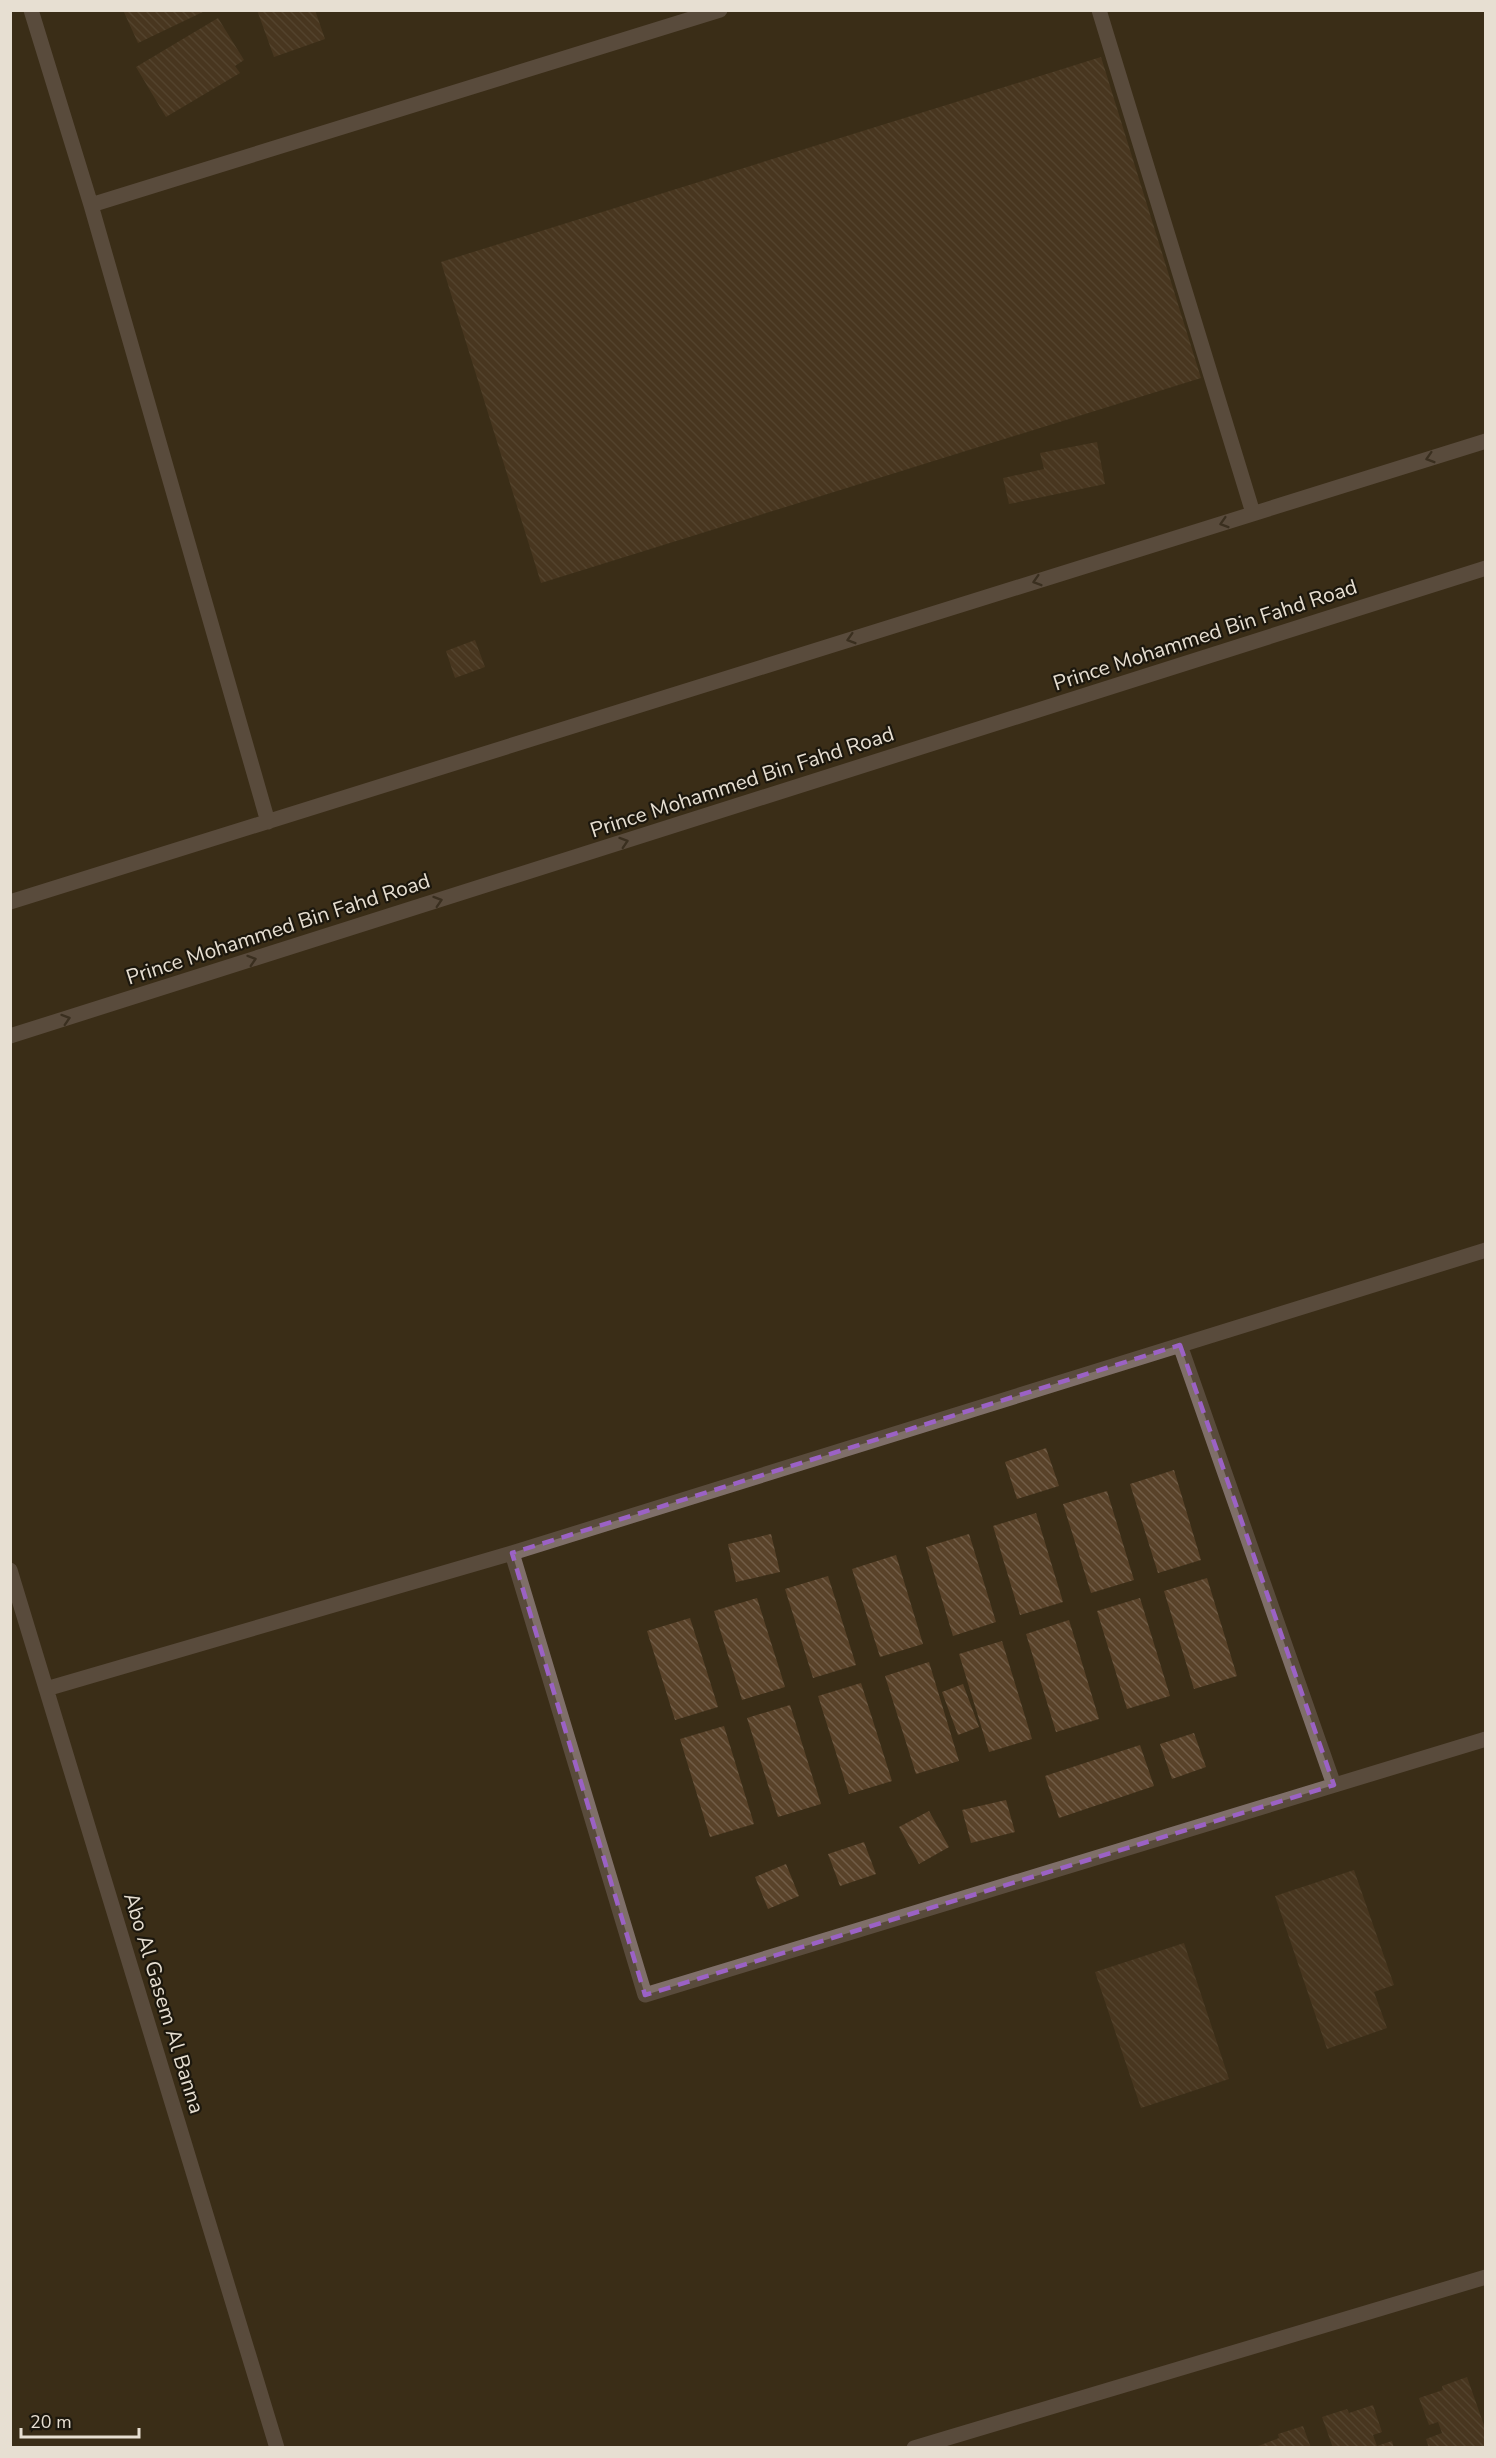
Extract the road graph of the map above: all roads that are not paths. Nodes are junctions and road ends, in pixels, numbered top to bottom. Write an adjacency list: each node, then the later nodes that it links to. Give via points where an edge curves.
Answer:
1 (31, 10): 4 (street)
2 (720, 10): 4 (street)
3 (1099, 10): 6 (street)
4 (91, 204): 8 (street)
5 (1485, 441): 6 (street, one-way to 6)
6 (1253, 513): 8 (street, one-way to 8)
7 (1485, 568): 10 (street, Prince Mohammed Bin Fahd Road, one-way to 7)
8 (268, 822): 9 (street)
9 (10, 902)
10 (10, 1036)
11 (1485, 1250): 12 (street)
12 (1180, 1345): 13 (street); 17 (street)
13 (512, 1553): 15 (street); 17 (street, via 645,1995)
14 (10, 1570): 15 (street, Abo Al Gasem Al Banna)
15 (46, 1689): 19 (street, Abo Al Gasem Al Banna)
16 (1485, 1739): 17 (street)
17 (1334, 1785)
18 (1485, 2277): 20 (street)
19 (277, 2448)
20 (914, 2448)

